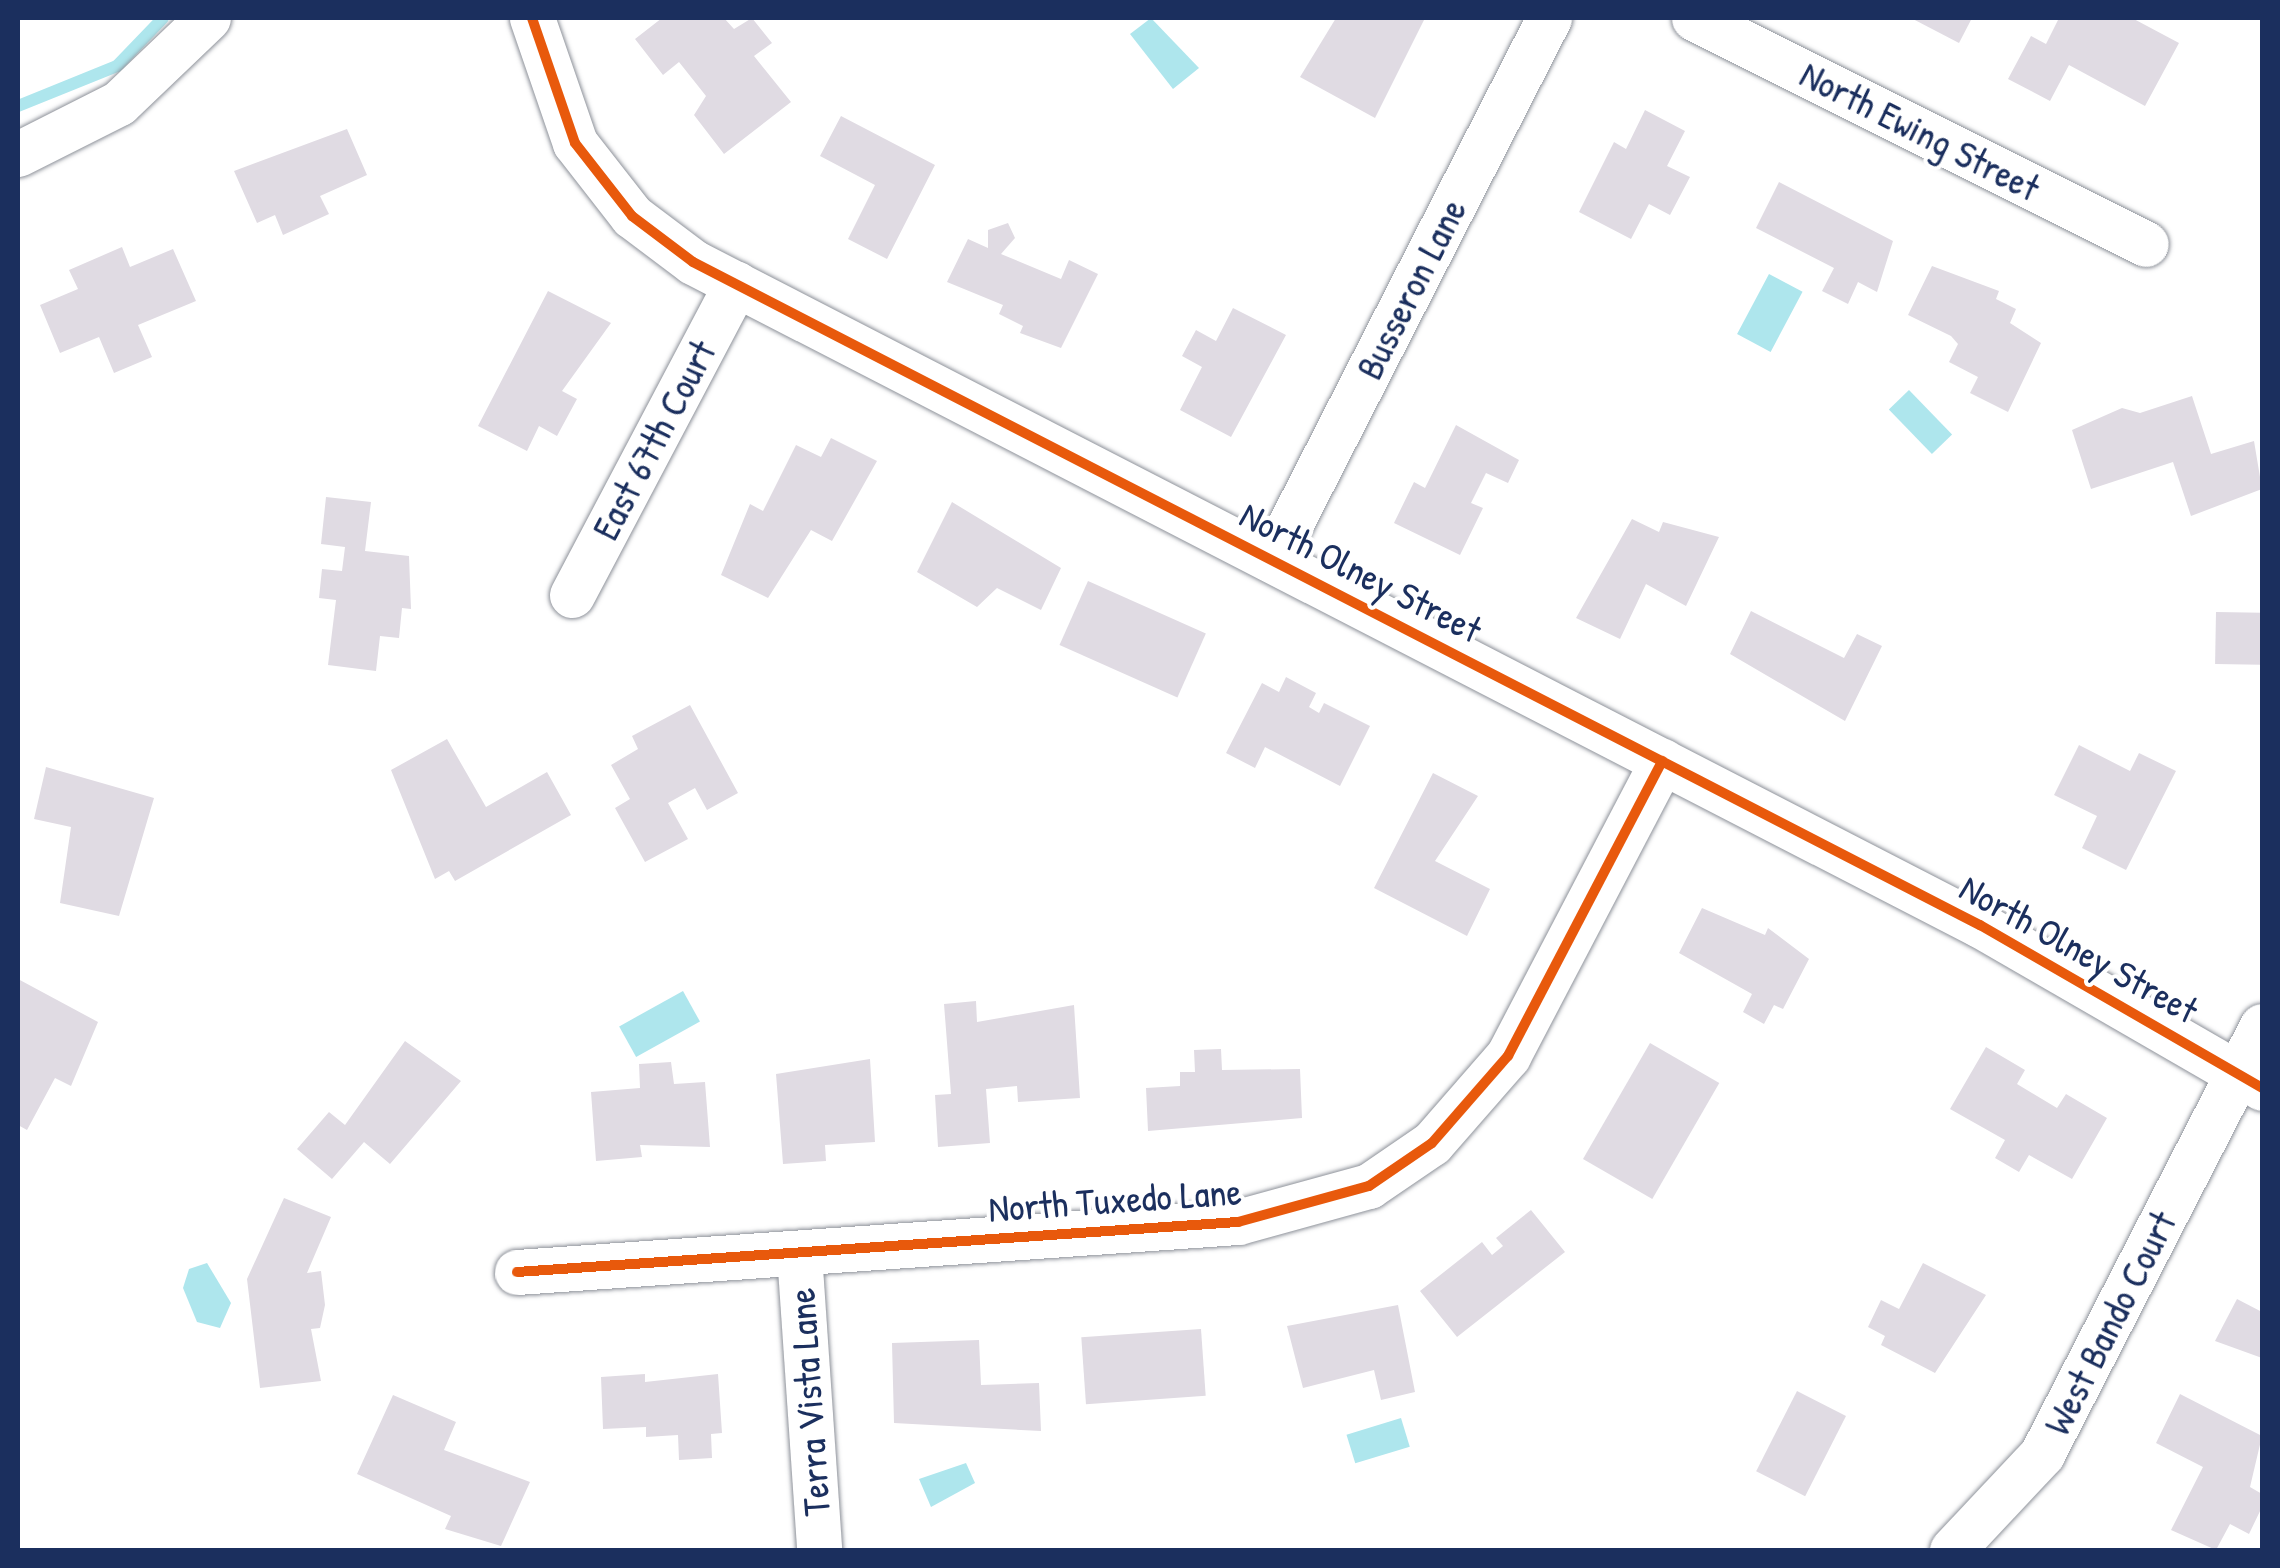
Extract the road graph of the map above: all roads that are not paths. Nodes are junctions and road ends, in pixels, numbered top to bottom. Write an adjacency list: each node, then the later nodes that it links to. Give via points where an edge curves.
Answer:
1 (208, 18): 5 (street, via 119,103)
2 (532, 18): 7 (street, North Olney Street, via 558,105 596,175 646,228)
3 (1549, 18): 8 (street, Busseron Lane)
4 (1694, 18): 6 (street, North Ewing Street)
5 (18, 154)
6 (2146, 244)
7 (736, 284): 8 (street, North Olney Street); 9 (street, East 67th Court)
8 (1272, 560): 10 (street, North Olney Street)
9 (572, 595)
10 (1662, 761): 12 (street, North Olney Street, via 1980,925); 13 (street, North Tuxedo Lane, via 1508,1056 1432,1144 1369,1186 1238,1222)
11 (2262, 1026): 12 (street, West Bando Court)
12 (2250, 1081): 16 (street, West Bando Court, via 2042,1454)
13 (798, 1253): 14 (street, North Tuxedo Lane); 15 (street, Terra Vista Lane)
14 (517, 1272)
15 (819, 1550)
16 (1952, 1550)

